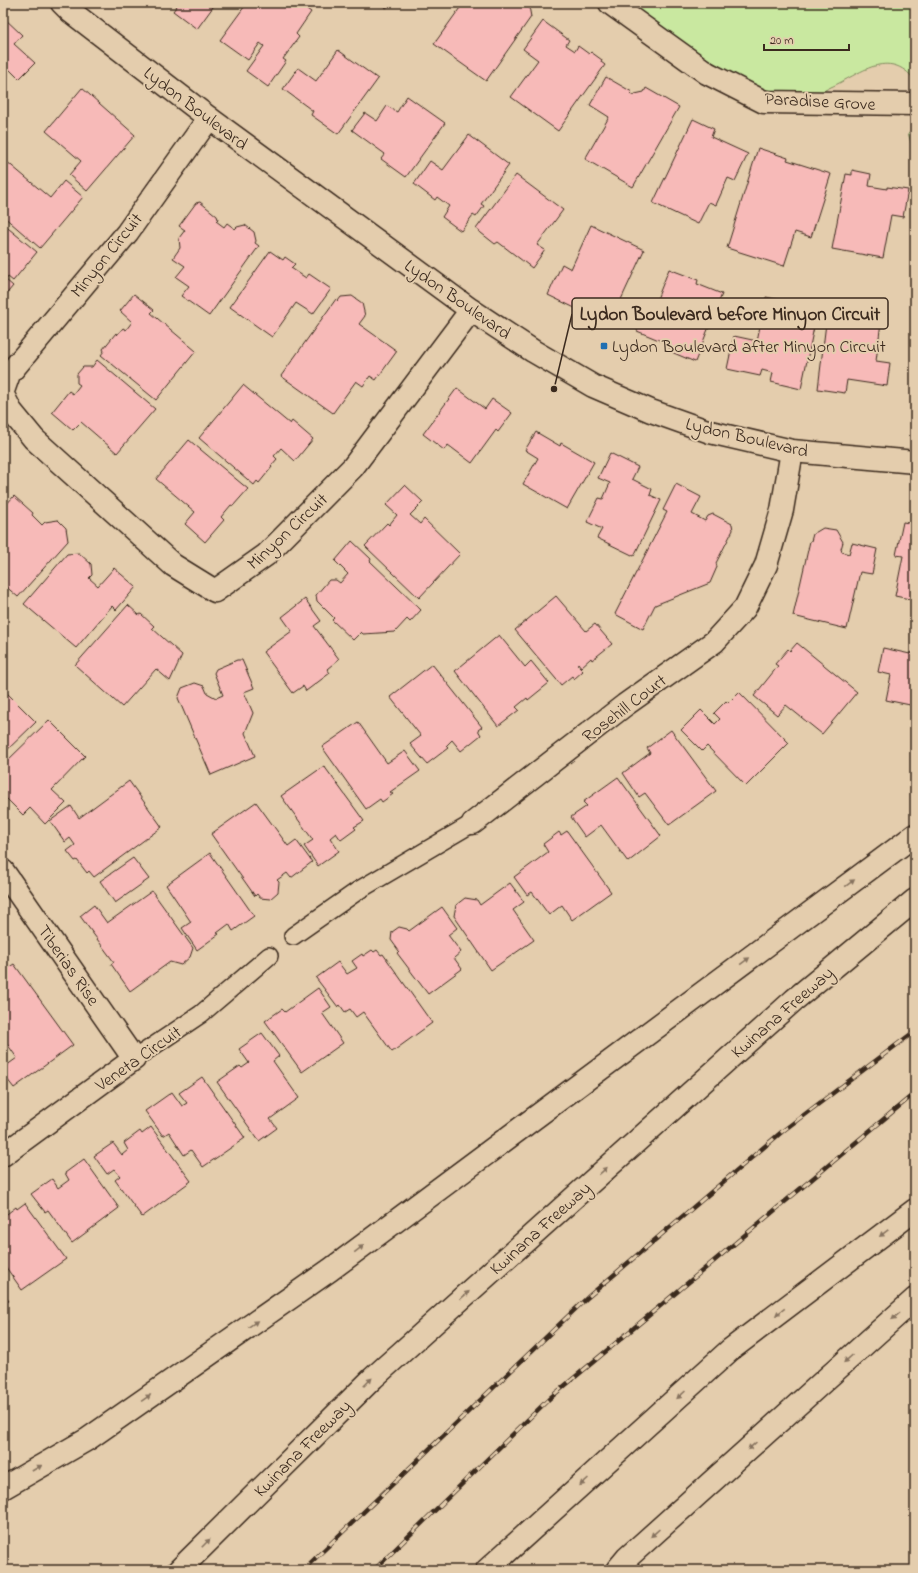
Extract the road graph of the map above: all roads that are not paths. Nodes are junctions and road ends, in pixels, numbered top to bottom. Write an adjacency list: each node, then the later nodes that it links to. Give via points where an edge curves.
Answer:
1 (62, 3): 4 (main road, Lydon Boulevard)
2 (610, 3): 3 (main road, Paradise Grove, via 707,73 764,102)
3 (915, 104)
4 (209, 118): 5 (main road, Lydon Boulevard); 6 (main road, Minyon Circuit, via 127,233 9,374)
5 (471, 310): 7 (main road, Minyon Circuit, via 353,467 266,555 215,591 173,565 34,439 11,411); 8 (main road, Lydon Boulevard, via 533,351 593,386 651,411 710,432)
6 (3, 390)
7 (3, 395)
8 (792, 451): 9 (main road, Lydon Boulevard); 10 (main road, Rosehill Court, via 782,510 766,565 745,608 714,642 625,705)
9 (915, 462)
10 (473, 822): 14 (lane, Rosehill Court, via 359,890)
11 (915, 835): 20 (main road, one-way to 11, via 88,1439 330,1270)
12 (3, 871): 16 (main road, Tiberias Rise)
13 (915, 900): 21 (main road, Kwinana Freeway, one-way to 13, via 379,1373 794,1000)
14 (293, 936)
15 (269, 956): 16 (lane, Veneta Circuit, via 201,1014)
16 (134, 1059): 17 (main road, Veneta Circuit)
17 (3, 1155)
18 (915, 1210): 22 (main road, one-way to 22, via 730,1350)
19 (915, 1299): 23 (main road, one-way to 23, via 633,1552)
20 (3, 1488)
21 (178, 1570)
22 (487, 1570)
23 (617, 1570)

